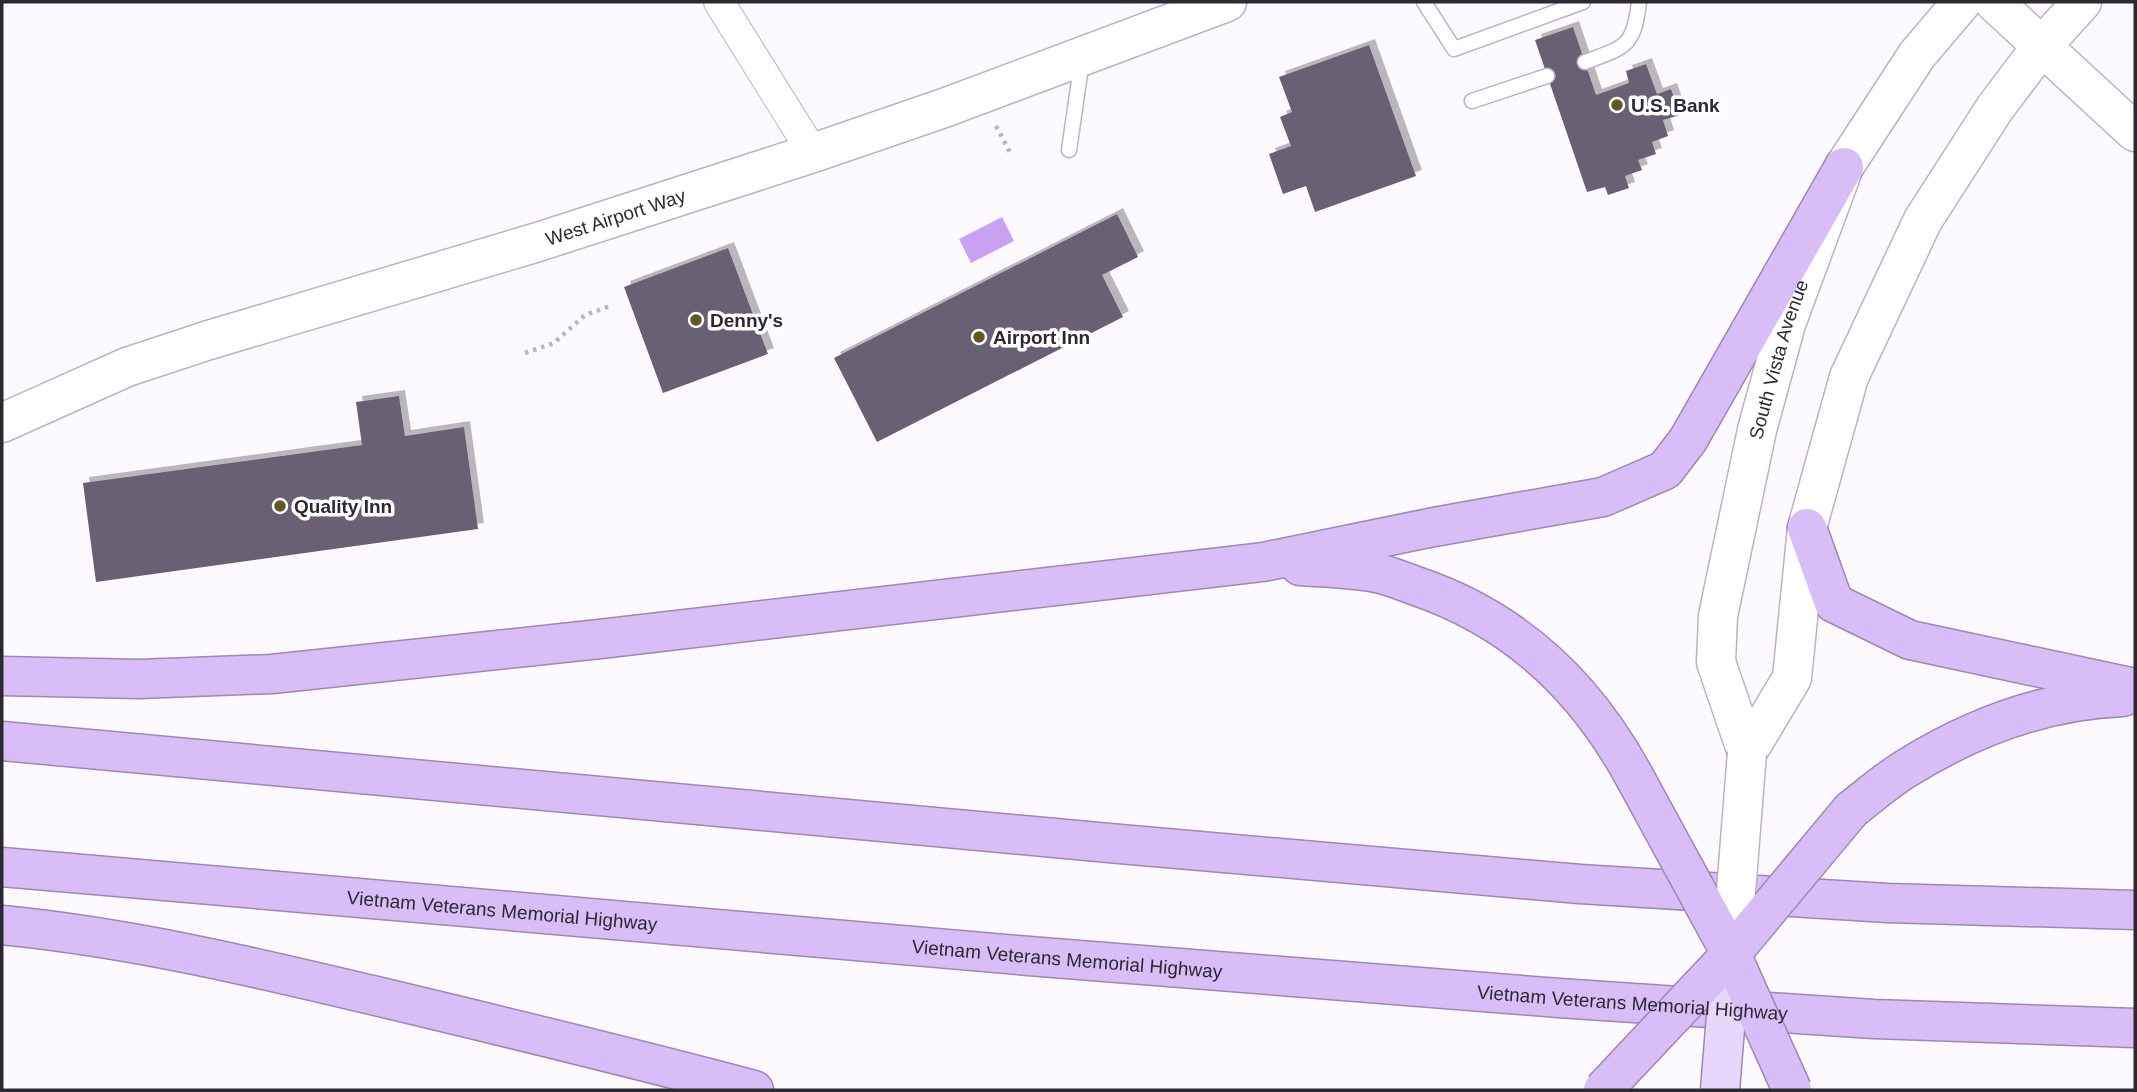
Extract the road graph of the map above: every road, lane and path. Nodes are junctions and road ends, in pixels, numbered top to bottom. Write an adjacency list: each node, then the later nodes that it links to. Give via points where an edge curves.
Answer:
1 (719, 2): 17 (street)
2 (1227, 2): 10 (main road, West Airport Way)
3 (1424, 2): 4 (lane, via 1454,49)
4 (1583, 2)
5 (1639, 2): 11 (lane, via 1637,24 1629,41)
6 (1962, 2): 19 (main road, South Vista Avenue, via 1917,55)
7 (1994, 2): 9 (main road)
8 (2082, 2): 9 (main road)
9 (2040, 47): 15 (main road); 23 (main road, South Vista Avenue, via 1994,108 1923,220 1849,377)
10 (1083, 55): 16 (lane); 17 (main road, West Airport Way)
11 (1585, 62)
12 (1548, 76): 13 (lane)
13 (1472, 101)
14 (992, 119): 18 (path)
15 (2135, 132)
16 (1069, 150)
17 (813, 153): 22 (main road, West Airport Way, via 127,367)
18 (1012, 156)
19 (1844, 167): 24 (highway, via 1688,440 1665,470 1603,497); 29 (main road, South Vista Avenue, via 1786,324 1767,391 1718,616 1716,662)
20 (613, 306): 21 (path, via 585,315 554,344)
21 (525, 354)
22 (2, 423)
23 (1807, 528): 26 (highway, via 1834,603 1910,640); 29 (main road, South Vista Avenue, via 1792,678)
24 (1263, 562): 25 (highway, via 271,674 139,679); 33 (highway, bridge, via 1380,574 1435,592 1489,617 1539,654 1614,740)
25 (2, 676)
26 (2135, 688)
27 (2135, 696): 33 (highway, bridge, via 2036,709 1965,735 1905,769 1851,810)
28 (2, 741): 31 (highway, via 1580,884 1888,903)
29 (1746, 753): 33 (main road, South Vista Avenue, bridge)
30 (2, 867): 34 (highway, Vietnam Veterans Memorial Highway, via 1559,999 1874,1019)
31 (2135, 909)
32 (2, 925): 35 (highway, via 219,958)
33 (1731, 954): 36 (highway, bridge); 37 (main road, South Vista Avenue, bridge); 38 (highway, bridge)
34 (2135, 1028)
35 (754, 1090)
36 (1603, 1090)
37 (1720, 1090)
38 (1792, 1090)

